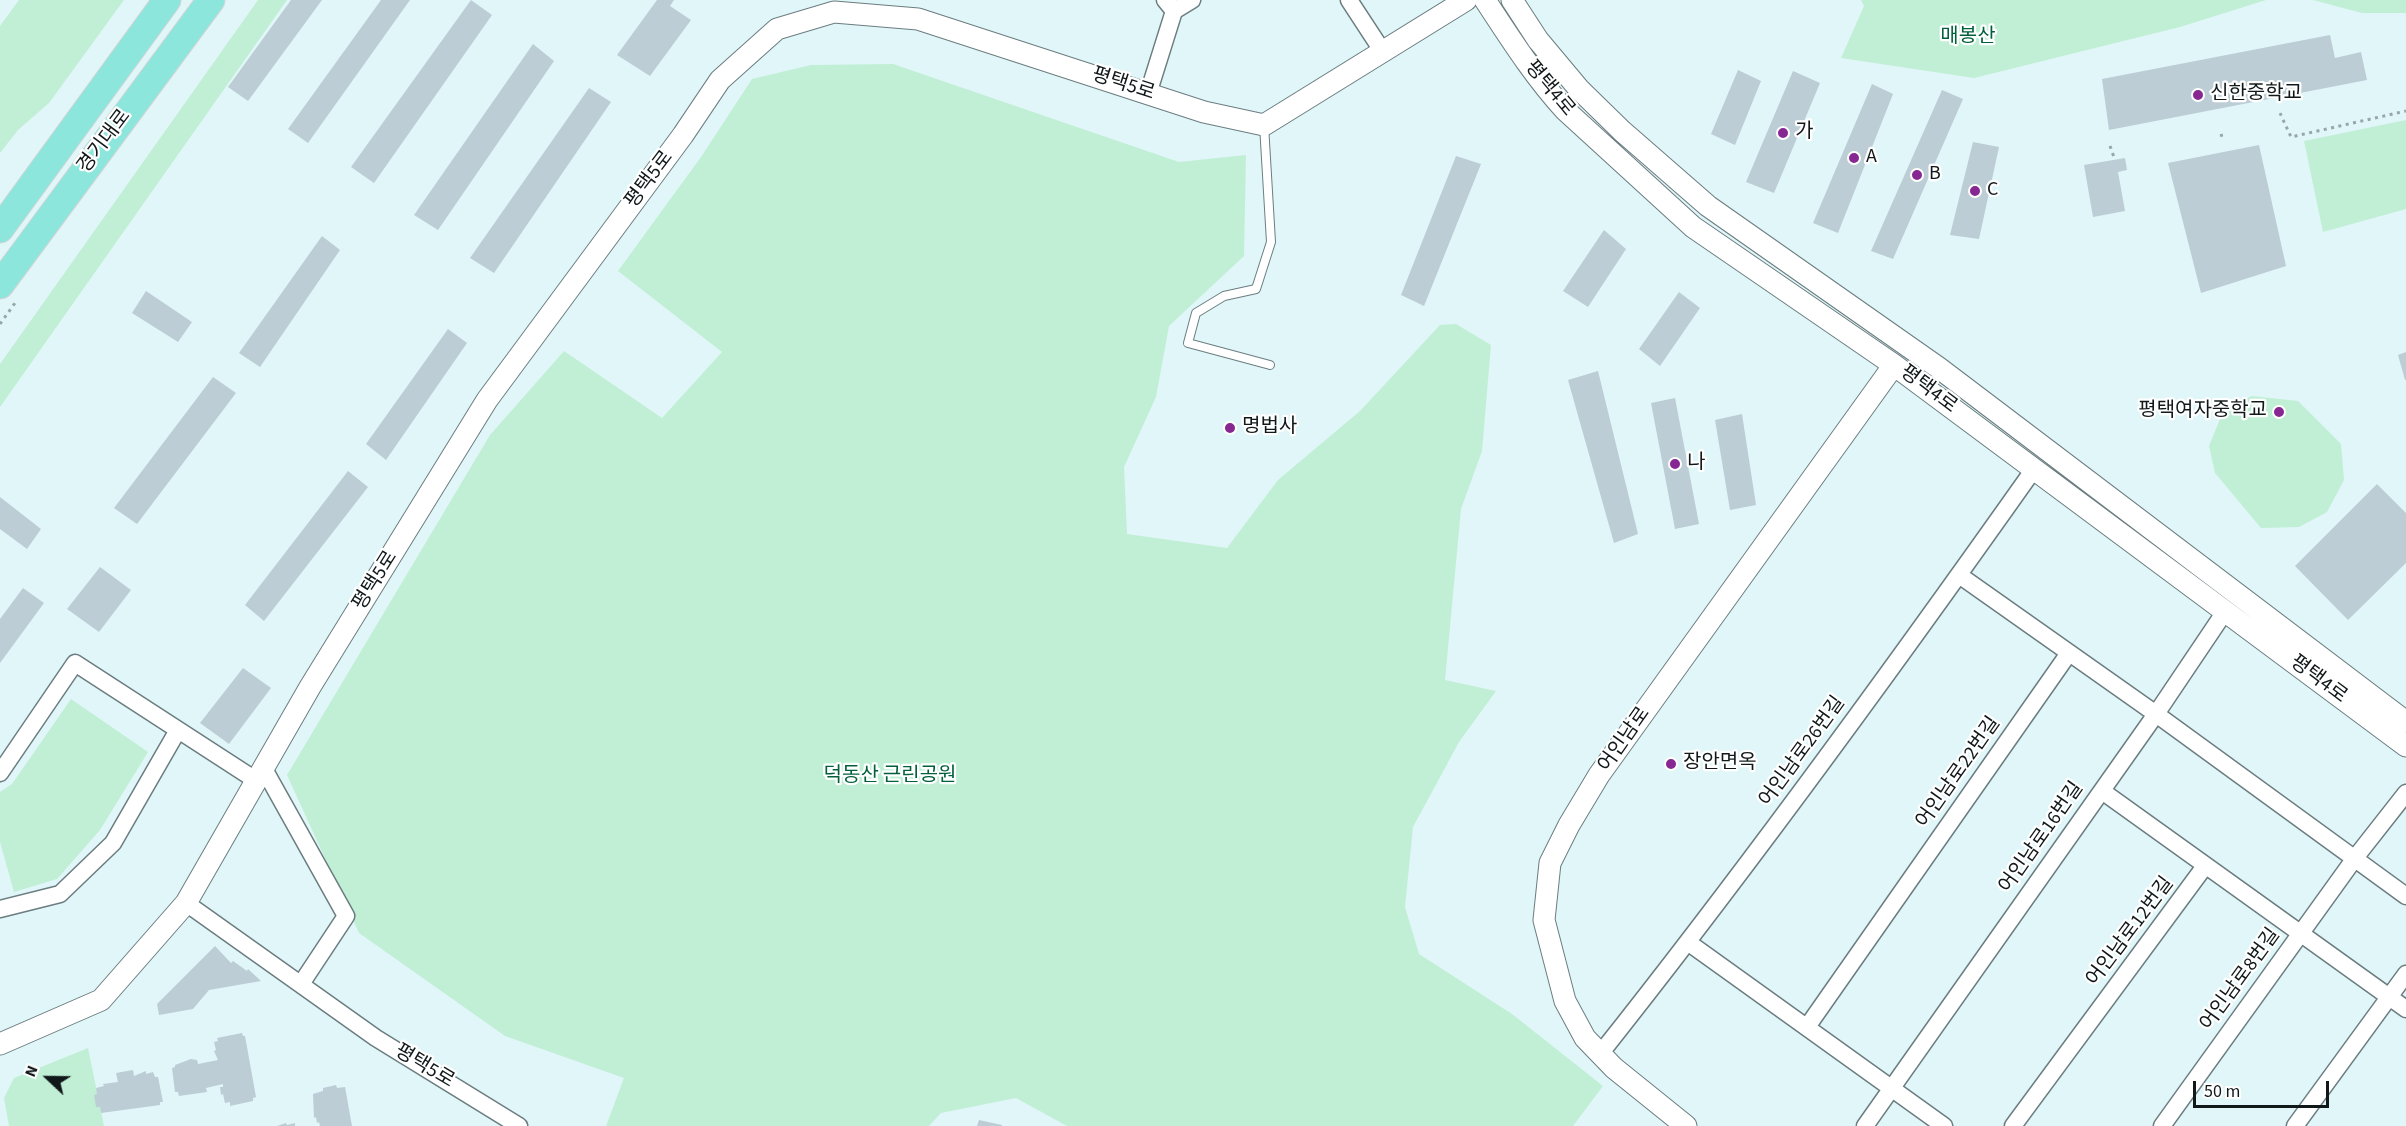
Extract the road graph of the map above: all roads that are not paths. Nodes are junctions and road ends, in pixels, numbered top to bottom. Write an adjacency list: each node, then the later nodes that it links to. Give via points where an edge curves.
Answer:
1 (167, 0): 12 (main road, 경기대로)
2 (211, 0): 15 (main road, 경기대로)
3 (1192, 0): 8 (street)
4 (1349, 0): 9 (street)
5 (1466, 0): 9 (street)
6 (1485, 0): 17 (street, 평택4로, via 1547,90 1677,212)
7 (1512, 0): 23 (street, 평택4로, via 1538,40 1579,89 1708,206 1939,368)
8 (1169, 5): 10 (street)
9 (1383, 52): 11 (street)
10 (1148, 94): 11 (street, 평택5로); 27 (street, 평택5로, via 918,19 834,12 777,29 720,80 487,400)
11 (1264, 125): 16 (lane, via 1272,242 1256,289 1224,296 1196,313 1188,344)
12 (49, 162): 13 (main road, via 21,178); 14 (main road, 경기대로)
13 (0, 204)
14 (0, 229)
15 (0, 285)
16 (1270, 365)
17 (1894, 365): 18 (street, 평택4로); 43 (street, 어인남로, via 1599,776 1550,863 1544,920 1555,964 1565,1001 1585,1038)
18 (2034, 469): 19 (street, 어인남로26번길); 20 (street, 평택4로)
19 (1959, 575): 21 (street); 36 (street, 어인남로26번길)
20 (2226, 610): 22 (street, 어인남로16번길); 25 (street, 평택4로)
21 (2069, 653): 22 (street); 41 (street, 어인남로22번길)
22 (2156, 714): 28 (street, 어인남로16번길); 30 (street)
23 (2406, 722)
24 (178, 730): 26 (street, via 75,663); 27 (street); 34 (street, via 113,843 60,894)
25 (2406, 746)
26 (0, 773)
27 (260, 775): 33 (street, 평택5로); 38 (street, via 346,916)
28 (2102, 790): 31 (street); 44 (street, 어인남로16번길)
29 (2406, 793): 30 (street, 어인남로8번길)
30 (2355, 858): 32 (street); 35 (street, 어인남로8번길)
31 (2205, 866): 35 (street); 49 (street, 어인남로12번길)
32 (2406, 896)
33 (186, 903): 38 (street, 평택5로); 42 (street, 평택5로, via 101,1000)
34 (0, 909)
35 (2300, 933): 39 (street); 50 (street, 어인남로8번길)
36 (1689, 943): 41 (street); 43 (street, 어인남로26번길)
37 (2406, 975): 39 (street)
38 (302, 984): 45 (street, 평택5로, via 376,1038)
39 (2389, 998): 40 (street); 51 (street)
40 (2406, 1009)
41 (1807, 1027): 44 (street)
42 (0, 1044)
43 (1600, 1054): 46 (street, 어인남로)
44 (1891, 1089): 47 (street, 어인남로16번길); 48 (street)
45 (519, 1126)
46 (1686, 1126)
47 (1865, 1126)
48 (1944, 1126)
49 (2013, 1126)
50 (2162, 1126)
51 (2295, 1126)

